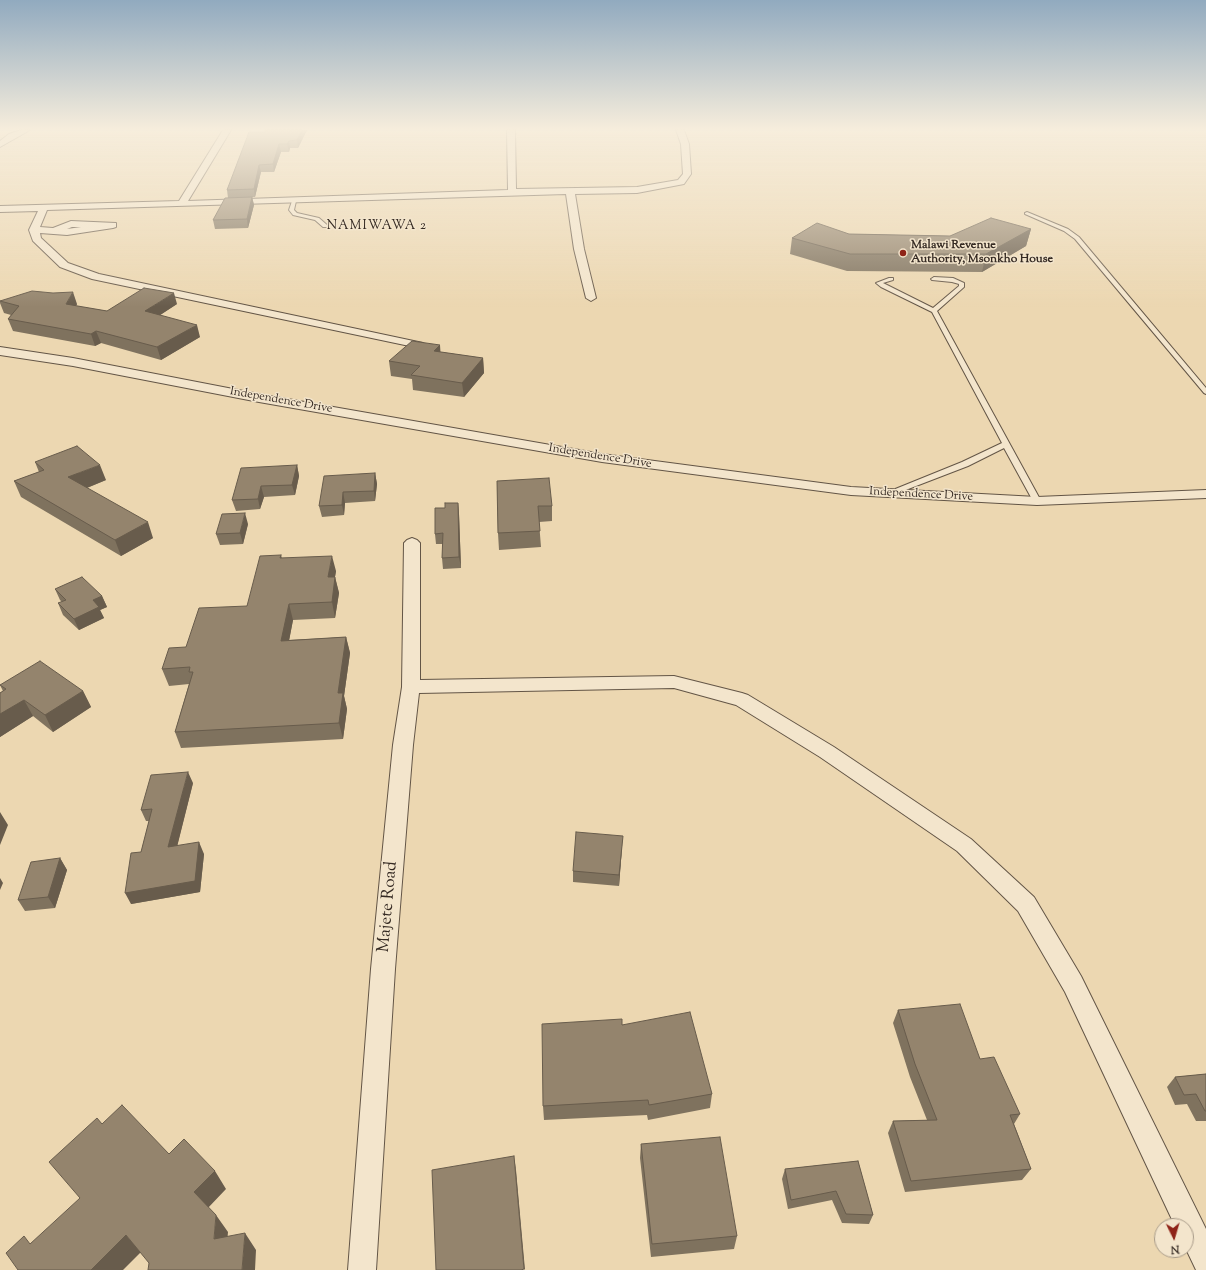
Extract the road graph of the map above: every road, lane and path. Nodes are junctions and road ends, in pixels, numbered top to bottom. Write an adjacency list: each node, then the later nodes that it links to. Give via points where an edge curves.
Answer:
1 (191, 189): 6 (street)
2 (641, 189): 3 (street)
3 (570, 191): 4 (street); 15 (street, via 579,249)
4 (512, 192): 5 (street)
5 (294, 201): 6 (street); 10 (lane, via 291,210 295,214 317,219)
6 (182, 204): 7 (street)
7 (44, 208): 8 (street); 11 (street)
8 (0, 209)
9 (1027, 213): 21 (lane, via 1066,230 1077,238)
10 (325, 226)
11 (34, 230): 12 (street); 17 (street, via 36,239 64,265 96,277)
12 (57, 230)
13 (891, 279): 16 (lane, via 880,283)
14 (934, 279): 16 (lane, via 953,280 961,282 962,286)
15 (591, 298)
16 (934, 311): 22 (lane)
17 (419, 345): 18 (street); 20 (street)
18 (432, 350)
19 (0, 351): 23 (street, Independence Drive, via 602,458)
20 (408, 354)
21 (1206, 392)
22 (1006, 444): 23 (lane, via 965,464); 25 (lane)
23 (886, 494): 25 (street, Independence Drive)
24 (1206, 494): 25 (street, Independence Drive)
25 (1037, 501)
26 (412, 543): 27 (street, Majete Road)
27 (411, 687): 28 (street, via 674,682 742,700 827,752 964,845 1026,904 1073,984); 29 (street, Majete Road, via 403,746 383,969)
28 (1206, 1260)
29 (362, 1270)

